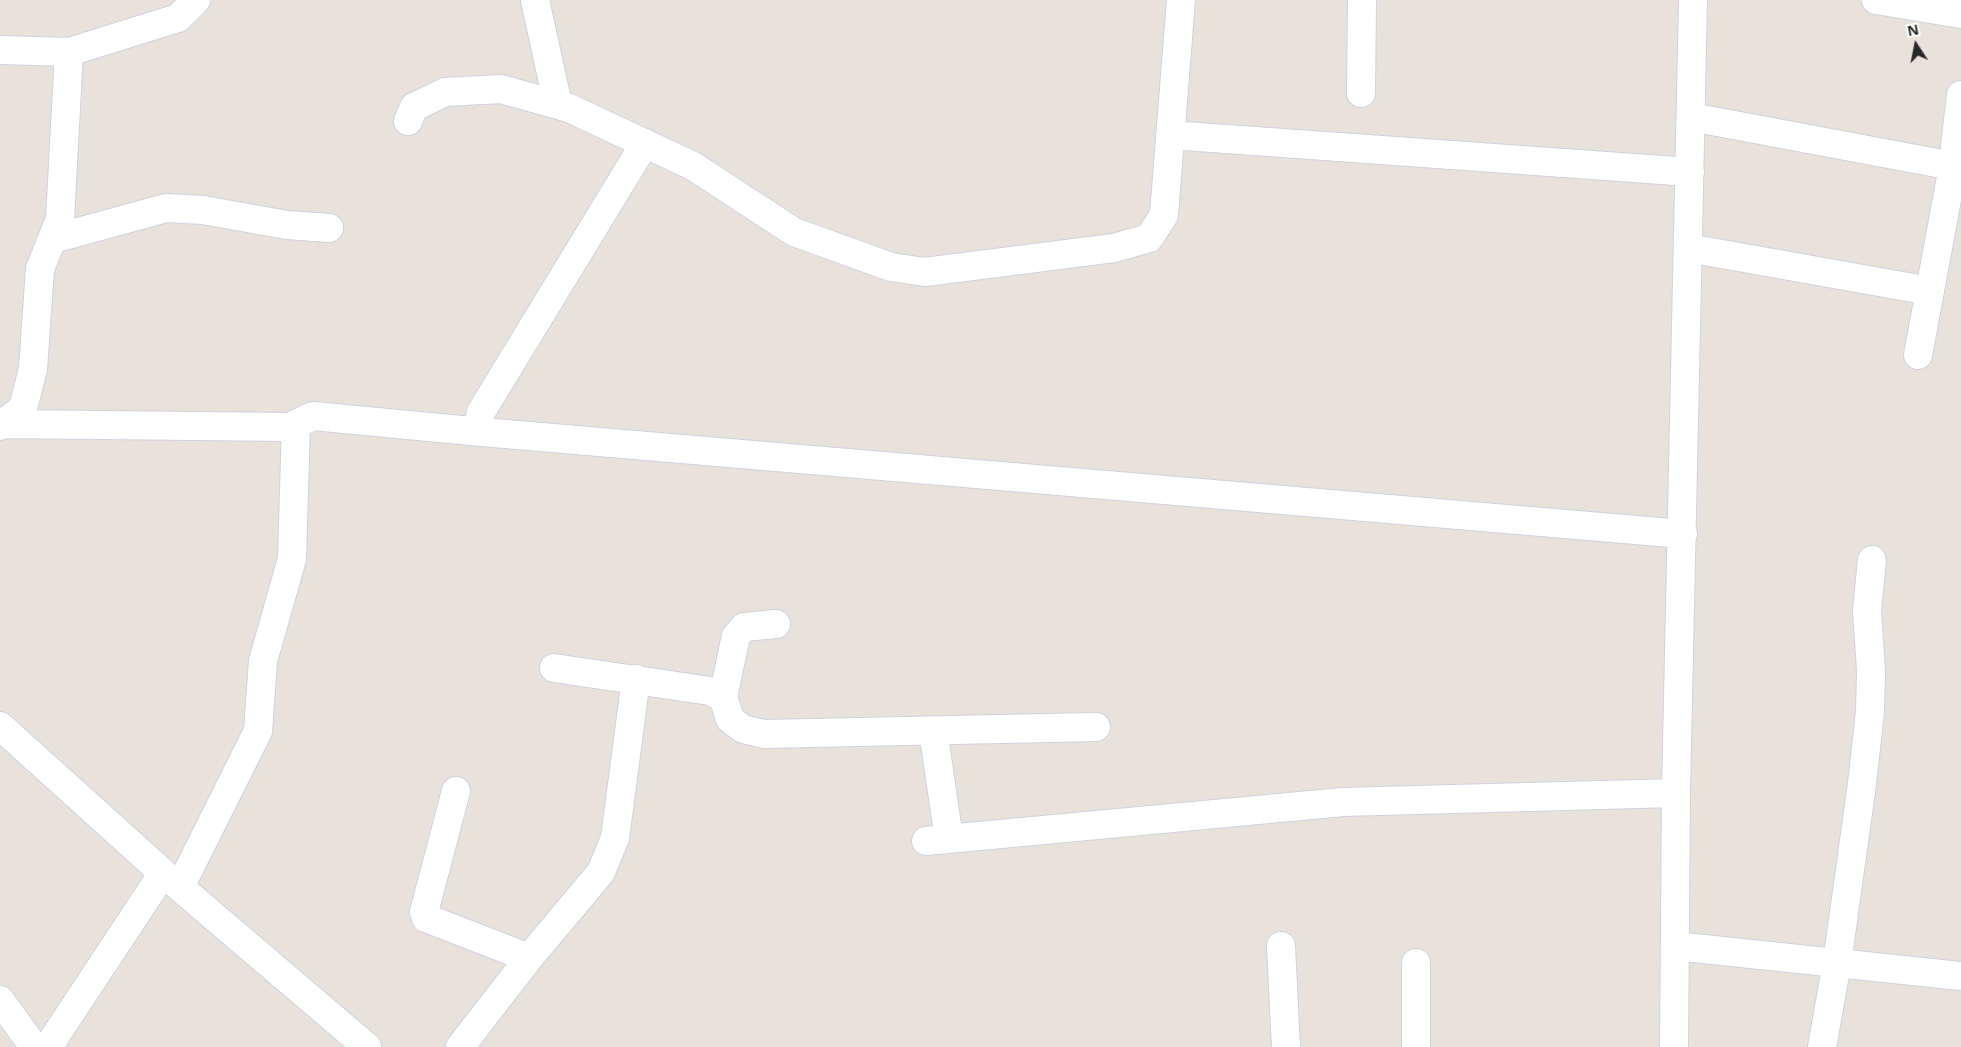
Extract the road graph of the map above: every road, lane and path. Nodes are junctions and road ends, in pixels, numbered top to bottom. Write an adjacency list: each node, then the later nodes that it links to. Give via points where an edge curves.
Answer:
1 (196, 0): 9 (street, via 178,18)
2 (535, 0): 12 (street)
3 (1181, 0): 15 (street)
4 (1362, 0): 10 (street)
5 (1693, 0): 13 (street)
6 (1876, 0): 7 (street)
7 (1961, 14)
8 (0, 50): 9 (street)
9 (69, 52): 20 (street, via 60,218)
10 (1361, 93)
11 (1961, 95): 17 (street)
12 (558, 105): 14 (street, via 501,89 445,92 414,106); 16 (street)
13 (1691, 117): 17 (street); 18 (street)
14 (408, 121)
15 (1170, 135): 16 (street, via 1164,215 1149,238 1114,248 926,272 891,267 794,232 693,166); 18 (street)
16 (645, 143): 26 (street, via 481,412)
17 (1953, 166): 22 (street)
18 (1690, 172): 21 (street)
19 (329, 228): 20 (street, via 287,225 203,210 166,208)
20 (53, 239): 25 (street, via 40,269 33,369 23,408)
21 (1688, 248): 22 (street); 27 (street)
22 (1930, 291): 23 (street)
23 (1918, 355)
24 (296, 424): 25 (street, via 290,427); 26 (street, via 313,416); 38 (street, via 292,559 263,661 258,731)
25 (3, 425)
26 (482, 432): 27 (street)
27 (1682, 534): 37 (street)
28 (1872, 560): 43 (street, via 1867,610 1870,712)
29 (776, 624): 32 (street, via 744,626 736,636)
30 (554, 668): 31 (street)
31 (636, 679): 32 (street, via 710,691); 41 (street, via 615,838 601,872)
32 (723, 697): 35 (street, via 730,719 743,729 764,734)
33 (0, 726): 38 (street)
34 (1096, 727): 35 (street)
35 (933, 730): 37 (street, via 938,840 1344,802)
36 (456, 791): 41 (street, via 424,912 426,918)
37 (1676, 793): 40 (street)
38 (172, 880): 47 (street); 48 (street)
39 (1281, 946): 50 (street)
40 (1674, 946): 43 (street); 52 (street)
41 (529, 958): 49 (street)
42 (1416, 963): 51 (street)
43 (1837, 963): 44 (street); 53 (street)
44 (1961, 976)
45 (0, 1000): 46 (street)
46 (34, 1047)
47 (48, 1047)
48 (367, 1047)
49 (460, 1047)
50 (1286, 1047)
51 (1416, 1047)
52 (1674, 1047)
53 (1822, 1047)

